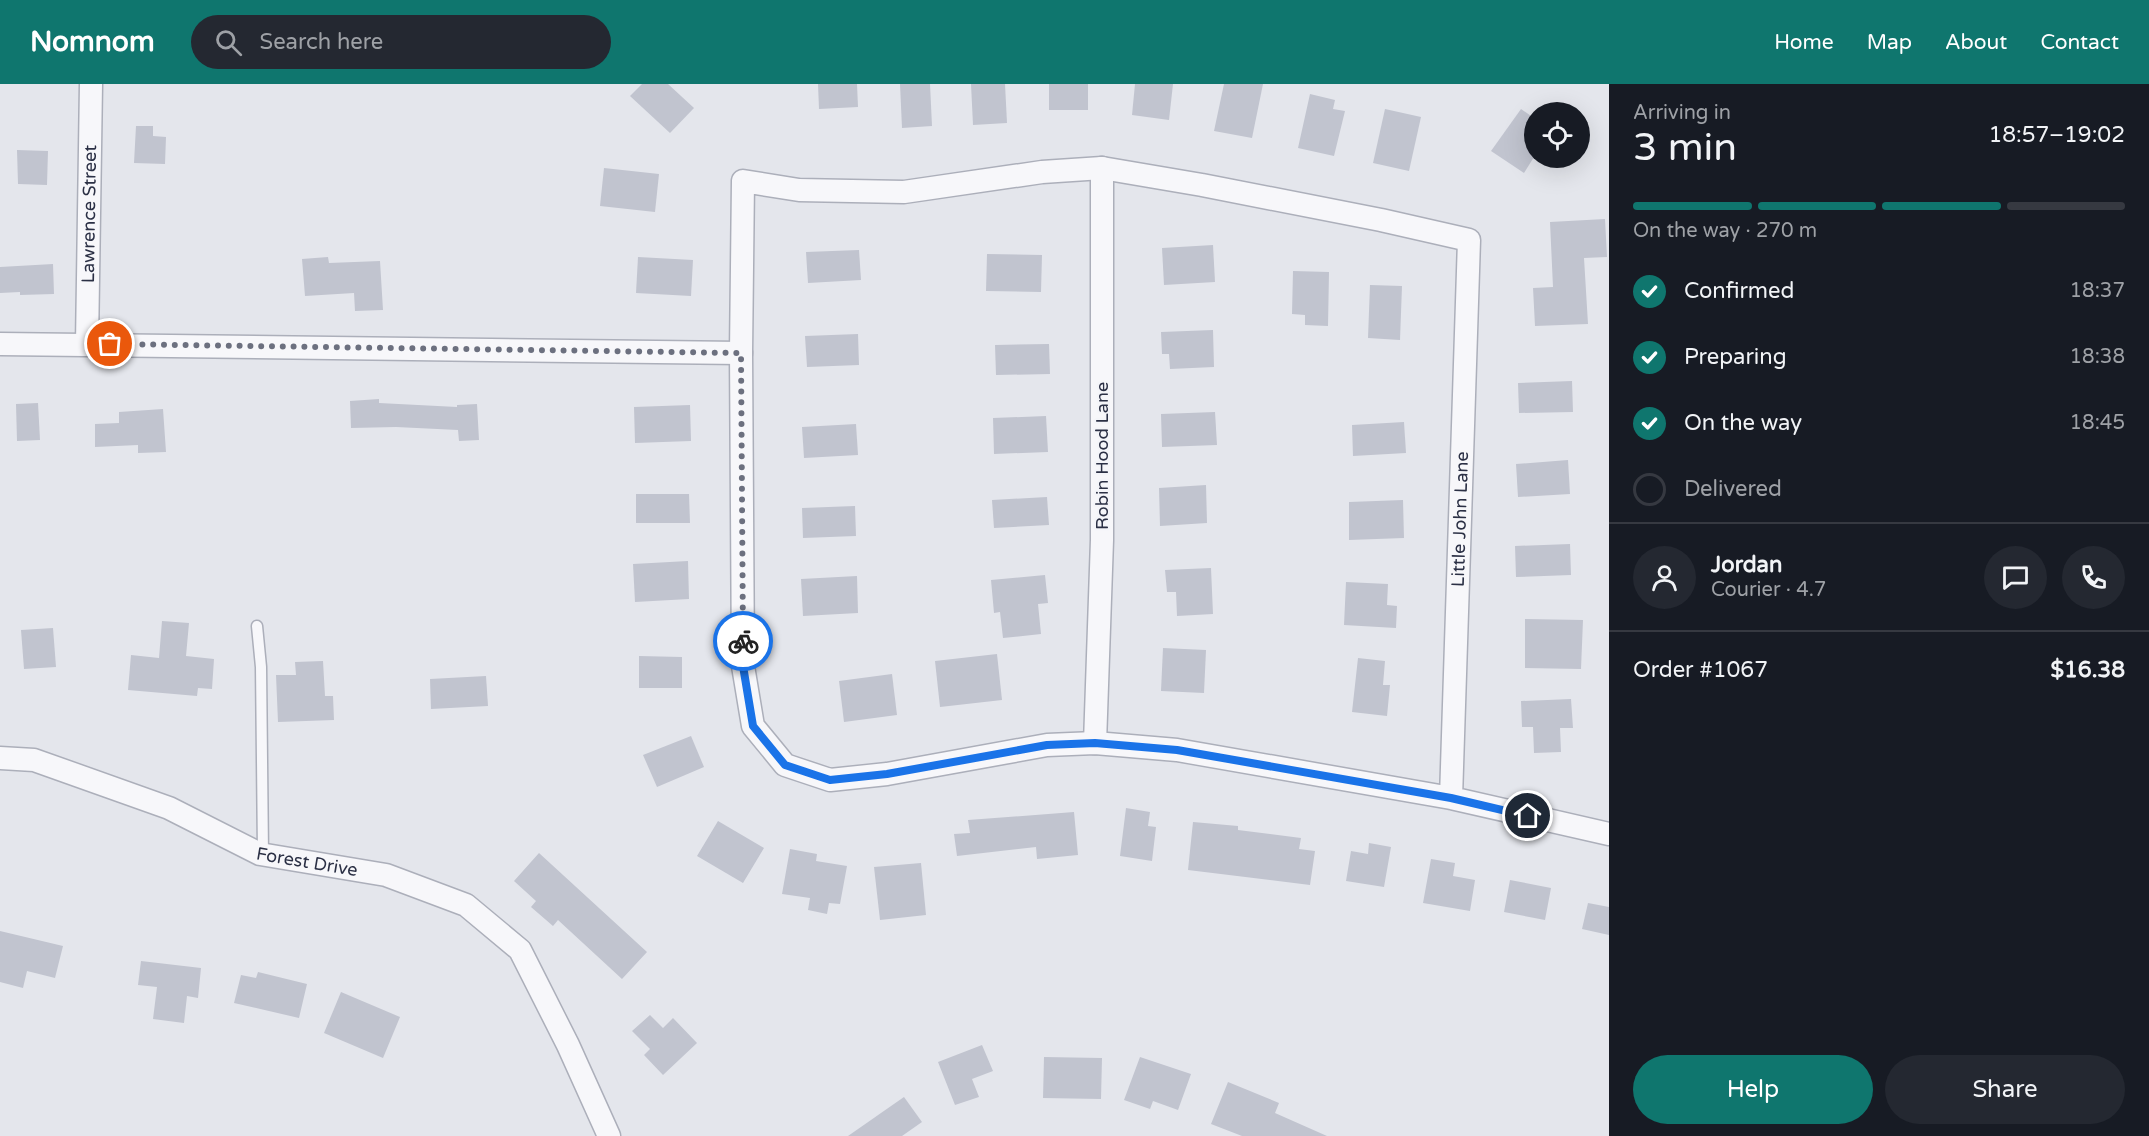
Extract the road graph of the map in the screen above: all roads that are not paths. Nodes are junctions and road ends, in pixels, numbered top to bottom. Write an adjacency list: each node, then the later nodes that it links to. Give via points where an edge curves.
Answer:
1 (91, 84): 4 (street, Lawrence Street)
2 (1102, 168): 5 (street, via 1042,172 904,192 799,190 743,181); 7 (street, Robin Hood Lane, via 1102,540); 9 (street, Little John Lane, via 1469,240)
3 (0, 344): 4 (street)
4 (87, 344): 5 (street)
5 (741, 353): 7 (street, via 743,666 753,726 785,765 830,780 887,774 1047,745)
6 (257, 626): 11 (lane)
7 (1095, 743): 9 (street, via 1177,750)
8 (0, 758): 11 (street, Forest Drive, via 34,760 169,808)
9 (1451, 798): 10 (street)
10 (1609, 834)
11 (264, 854): 12 (street, Forest Drive, via 386,875 466,905 520,950)
12 (609, 1136)

